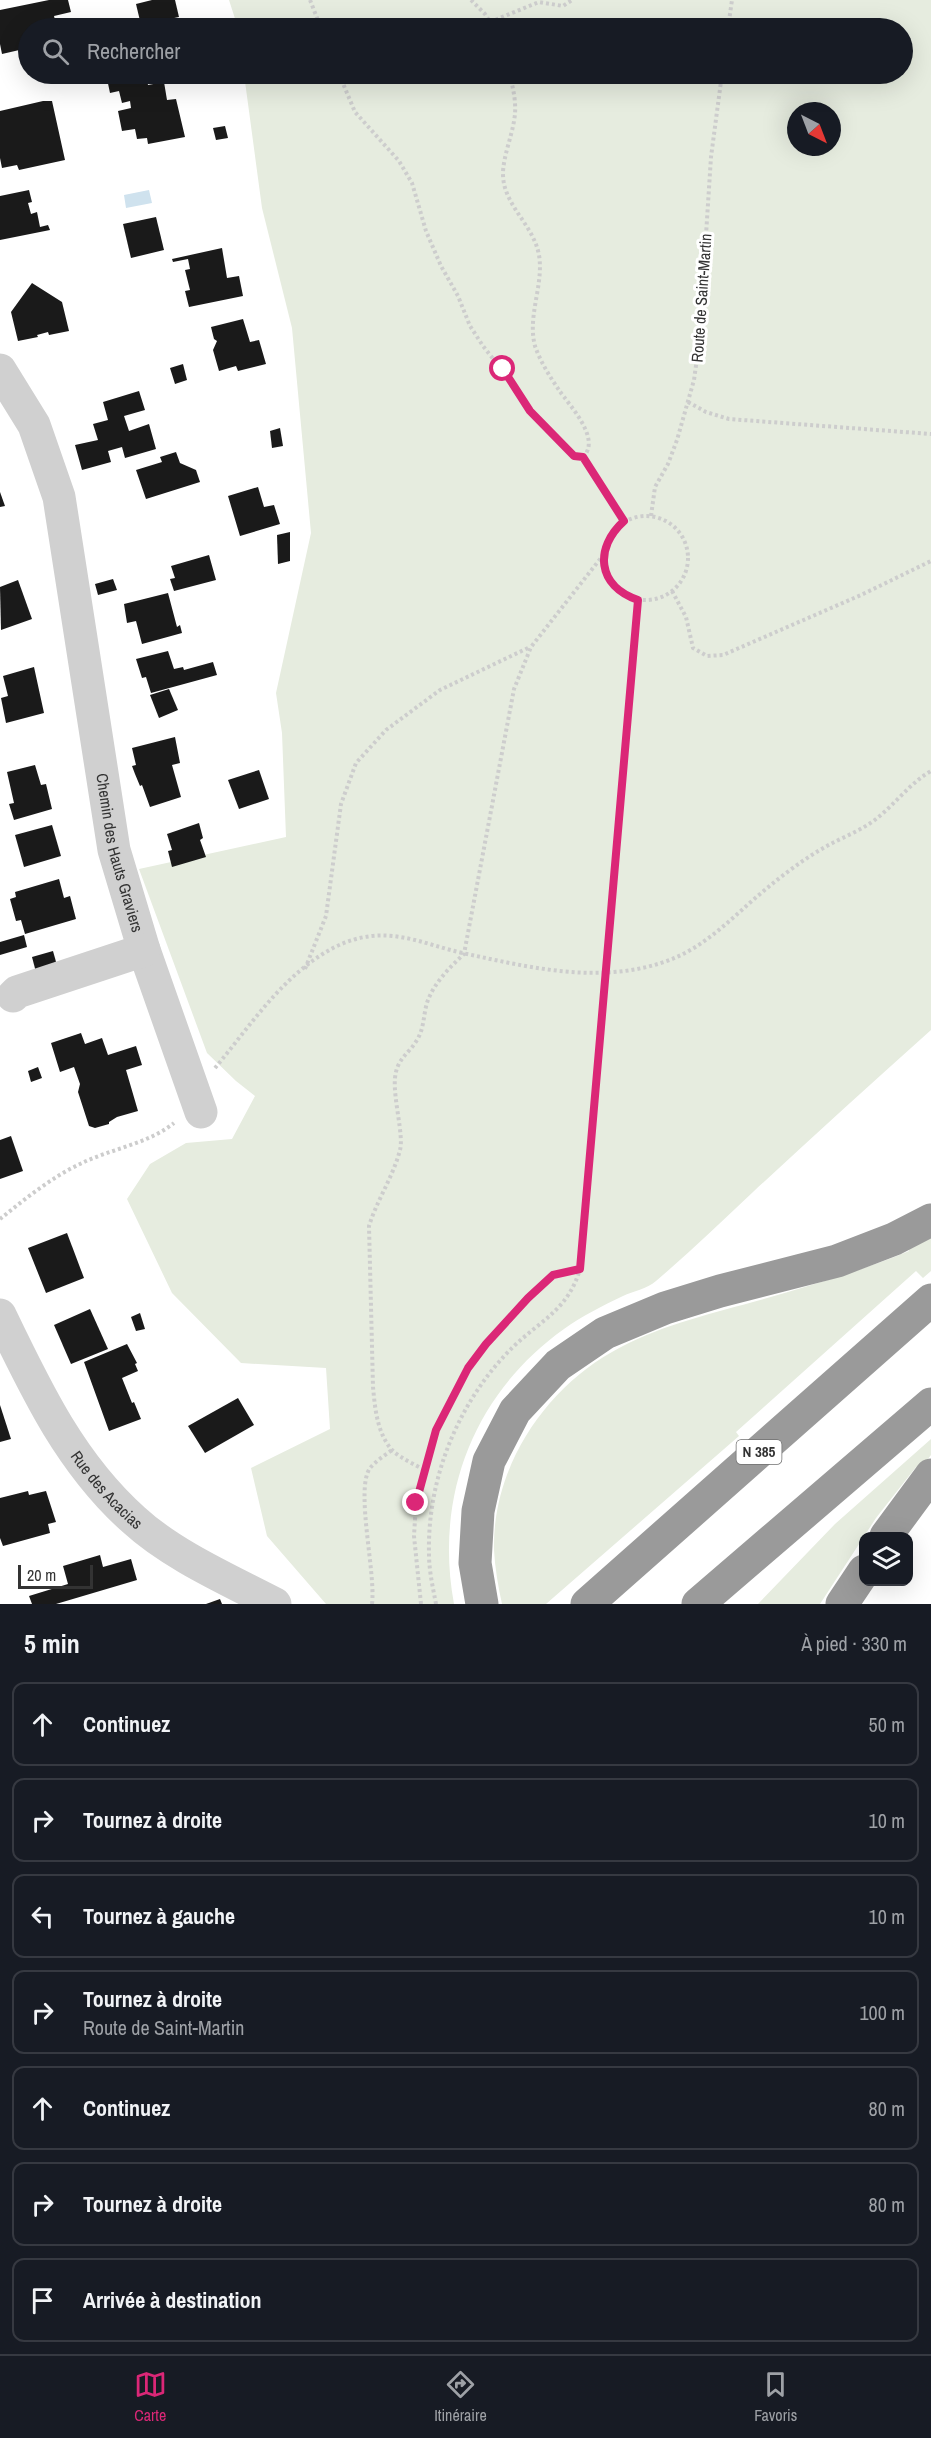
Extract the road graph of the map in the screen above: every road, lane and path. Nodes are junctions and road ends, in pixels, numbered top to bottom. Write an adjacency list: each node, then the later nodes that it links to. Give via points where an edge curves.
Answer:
1 (310, 0): 5 (path)
2 (471, 0): 6 (path)
3 (572, 0): 7 (path, via 563,6 539,2)
4 (732, 0): 8 (path)
5 (317, 18)
6 (487, 18)
7 (500, 18)
8 (729, 18)
9 (343, 84): 15 (path, via 355,112 399,161 412,183 426,231 470,326 530,411 574,456)
10 (512, 84): 15 (path, via 515,114 503,174 508,200 533,236 539,256 535,345 546,369 584,425 589,442)
11 (721, 84): 13 (path, Route de Saint-Martin, via 711,157 699,344)
12 (0, 370): 24 (street, Chemin des Hauts Graviers, via 34,425 59,497 114,850)
13 (688, 402): 14 (path, via 729,419); 16 (path, Route de Saint-Martin, via 668,464 655,487)
14 (931, 434)
15 (583, 457): 17 (path)
16 (651, 516): 17 (path); 20 (path, via 676,528 688,553 687,567)
17 (624, 521): 18 (path, via 607,541)
18 (604, 554): 21 (path, via 604,567 616,588); 22 (path)
19 (931, 561): 20 (path, via 723,656 707,656 693,648 686,617)
20 (672, 591): 21 (path)
21 (638, 600): 27 (path)
22 (531, 647): 25 (path, via 514,689); 26 (path, via 440,690 386,730 356,763 341,804 326,916)
23 (931, 771): 27 (path, via 871,823 815,853 766,889 714,935 664,962)
24 (144, 950): 28 (street); 29 (street, Chemin des Hauts Graviers)
25 (464, 954): 26 (path, via 391,935 337,946); 27 (path, via 564,972); 35 (path, via 444,973 428,1000 417,1040 399,1060 394,1096 401,1148 369,1226 375,1412)
26 (304, 969): 29 (path, via 263,1007 208,1077)
27 (606, 974): 36 (path, via 580,1269 553,1275 486,1344 451,1397)
28 (13, 996)
29 (201, 1112): 30 (path, via 81,1163)
30 (0, 1219)
31 (931, 1220): 43 (highway, via 837,1261 665,1308 605,1333 558,1365 515,1411 489,1461 478,1511 476,1563)
32 (931, 1300): 44 (highway, N 385)
33 (0, 1315): 40 (street, Rue des Acacias, via 64,1438 83,1466 134,1521 188,1557)
34 (931, 1404): 45 (highway)
35 (392, 1450): 36 (path); 41 (path, via 369,1470 363,1494)
36 (424, 1470): 42 (path, via 414,1536)
37 (931, 1475): 38 (highway)
38 (889, 1532)
39 (859, 1578): 46 (highway)
40 (275, 1604)
41 (372, 1604)
42 (422, 1604)
43 (482, 1604)
44 (587, 1604)
45 (698, 1604)
46 (842, 1604)

